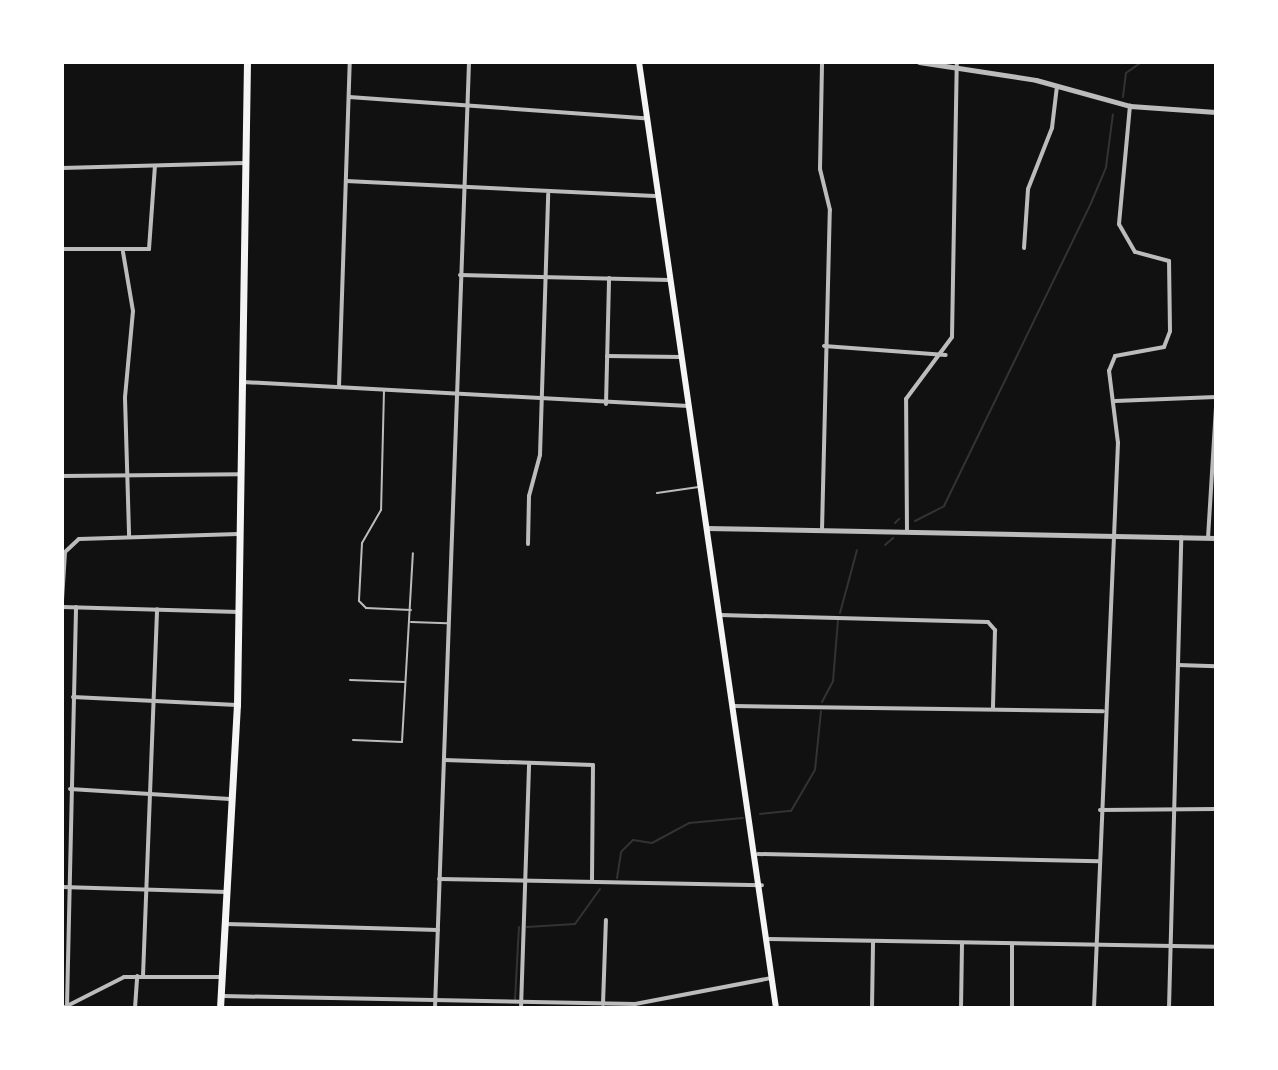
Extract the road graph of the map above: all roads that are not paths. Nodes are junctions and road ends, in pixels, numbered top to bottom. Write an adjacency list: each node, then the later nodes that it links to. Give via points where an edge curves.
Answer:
1 (247, 62): 14 (highway)
2 (350, 62): 9 (street)
3 (469, 62): 11 (street)
4 (639, 62): 13 (main road)
5 (822, 62): 28 (street, via 820,169 830,210)
6 (919, 62): 7 (street)
7 (958, 65): 8 (street); 29 (street)
8 (1057, 86): 10 (street); 21 (street, via 1052,128 1028,189)
9 (349, 97): 11 (street); 17 (street)
10 (1130, 106): 12 (street); 38 (street, via 1119,224 1135,252 1169,261 1170,331 1159,350 1115,356 1109,371)
11 (466, 107): 13 (street); 18 (street)
12 (1216, 112)
13 (644, 118): 20 (main road)
14 (245, 163): 15 (street); 32 (highway)
15 (155, 166): 16 (street); 23 (street, via 152,246)
16 (62, 168)
17 (346, 181): 18 (street); 33 (street)
18 (463, 185): 19 (street); 24 (street)
19 (548, 194): 20 (street); 25 (street)
20 (655, 196): 27 (main road)
21 (1024, 248)
22 (62, 249): 23 (street)
23 (123, 252): 43 (street, via 133,311 125,398)
24 (460, 275): 25 (street); 35 (street)
25 (546, 276): 26 (street); 36 (street)
26 (609, 278): 27 (street); 30 (street)
27 (669, 280): 31 (main road)
28 (824, 346): 29 (street); 48 (street)
29 (946, 355): 49 (street, via 906,399)
30 (606, 356): 31 (street); 39 (street)
31 (681, 357): 40 (main road)
32 (241, 382): 33 (street); 42 (highway)
33 (339, 386): 34 (street)
34 (384, 389): 35 (street); 62 (lane, via 381,510 362,543 359,601 366,608)
35 (457, 393): 36 (street); 66 (street)
36 (542, 396): 39 (street); 56 (street)
37 (1216, 397): 38 (street)
38 (1115, 401): 52 (street)
39 (606, 404): 40 (street)
40 (688, 406): 45 (main road)
41 (1216, 408): 54 (street)
42 (240, 474): 43 (street); 50 (highway)
43 (129, 475): 44 (street); 51 (street)
44 (62, 476)
45 (700, 487): 46 (lane); 47 (main road)
46 (657, 493)
47 (706, 528): 48 (street); 64 (main road)
48 (822, 530): 49 (street)
49 (907, 531): 52 (street)
50 (240, 534): 51 (street); 63 (highway)
51 (129, 536): 58 (street, via 73,541 63,558)
52 (1111, 536): 53 (street); 76 (street)
53 (1181, 537): 54 (street); 67 (street)
54 (1208, 538): 55 (street)
55 (1216, 538)
56 (528, 544)
57 (413, 553): 62 (lane)
58 (62, 600)
59 (62, 607): 60 (street)
60 (76, 607): 61 (street); 71 (street)
61 (157, 609): 63 (street); 72 (street)
62 (411, 610): 65 (lane)
63 (239, 612): 73 (highway)
64 (720, 615): 74 (main road); 75 (street, via 991,624)
65 (411, 622): 66 (lane); 70 (lane)
66 (448, 623): 78 (street)
67 (1178, 665): 68 (street); 85 (street)
68 (1216, 666)
69 (350, 680): 70 (lane)
70 (406, 682): 77 (lane, via 402,742)
71 (73, 697): 72 (street); 80 (street)
72 (154, 700): 73 (street); 81 (street)
73 (237, 705): 82 (highway)
74 (734, 706): 75 (street); 86 (main road)
75 (993, 708): 76 (street)
76 (1103, 711): 84 (street)
77 (353, 740)
78 (444, 760): 79 (street); 88 (street)
79 (529, 764): 89 (street); 90 (street, via 593,765)
80 (70, 789): 81 (street); 92 (street)
81 (151, 794): 82 (street); 93 (street)
82 (233, 799): 94 (highway)
83 (1216, 809): 85 (street)
84 (1100, 810): 85 (street); 87 (street)
85 (1175, 811): 103 (street)
86 (758, 854): 87 (street); 91 (main road)
87 (1099, 861): 102 (street)
88 (439, 879): 89 (street); 97 (street)
89 (525, 881): 90 (street); 112 (street)
90 (592, 882): 91 (street)
91 (762, 885): 98 (main road)
92 (64, 887): 93 (street); 106 (street)
93 (148, 890): 94 (street); 105 (street)
94 (227, 892): 96 (highway)
95 (606, 920): 111 (street)
96 (225, 924): 97 (street); 107 (highway)
97 (438, 930): 114 (street)
98 (769, 939): 99 (street); 108 (main road)
99 (873, 942): 100 (street); 119 (street)
100 (962, 944): 101 (street); 120 (street)
101 (1012, 944): 102 (street); 121 (street)
102 (1096, 945): 103 (street); 122 (street)
103 (1170, 946): 104 (street); 123 (street)
104 (1216, 947)
105 (140, 976): 107 (street); 113 (street); 115 (street)
106 (63, 977): 113 (street)
107 (222, 977): 109 (highway)
108 (773, 977): 111 (street, via 663,1002); 118 (main road)
109 (220, 996): 110 (street); 116 (highway)
110 (307, 1000): 114 (street); 117 (street)
111 (603, 1004): 112 (street)
112 (521, 1006): 114 (street)
113 (65, 1007)
114 (435, 1007)
115 (135, 1008)
116 (220, 1008)
117 (307, 1008)
118 (776, 1008)
119 (872, 1008)
120 (961, 1008)
121 (1012, 1008)
122 (1094, 1008)
123 (1169, 1008)

